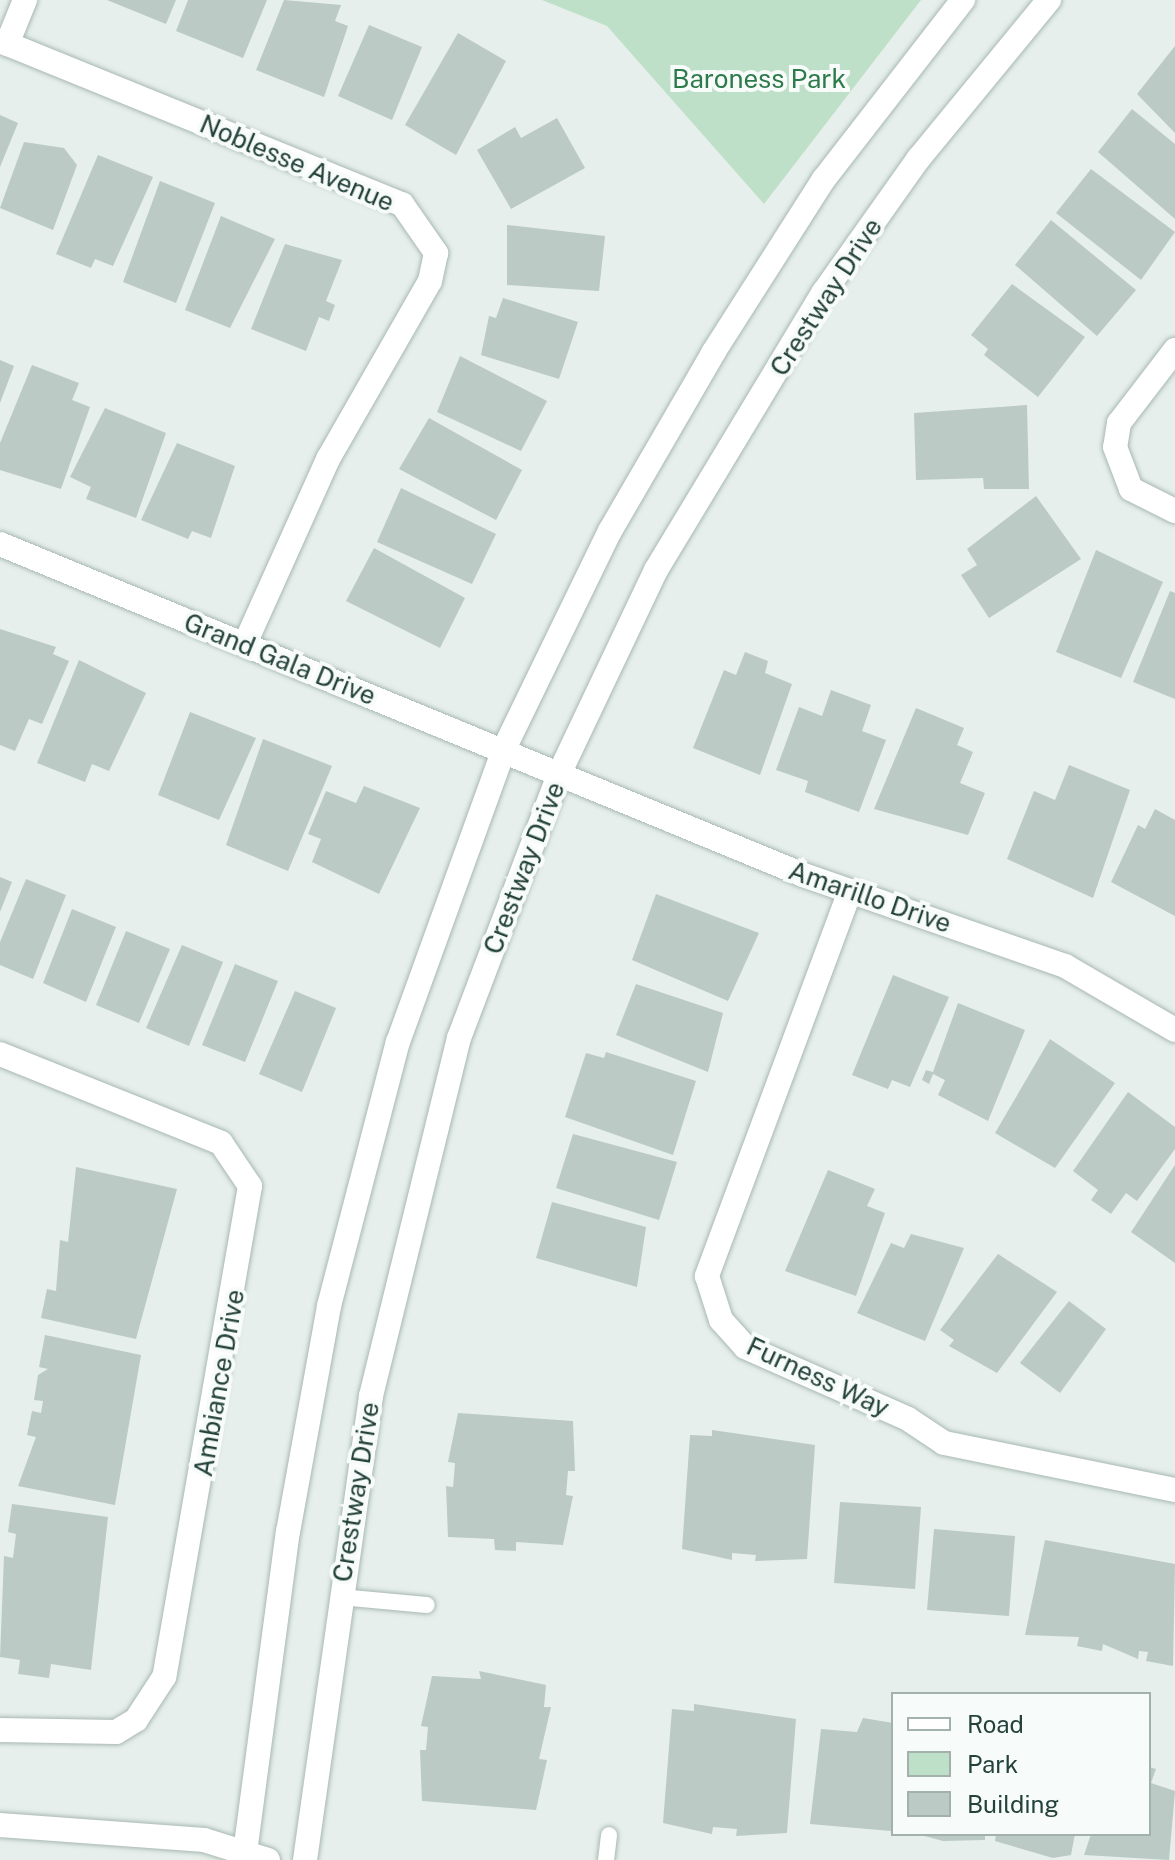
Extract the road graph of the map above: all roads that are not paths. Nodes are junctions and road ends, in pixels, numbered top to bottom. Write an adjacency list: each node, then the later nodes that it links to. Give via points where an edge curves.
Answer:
1 (25, 0): 4 (street)
2 (963, 0): 9 (street, via 824,179 713,353 610,531)
3 (1049, 0): 10 (street, Crestway Drive, via 919,158 824,292 656,570)
4 (3, 42): 8 (street, Noblesse Avenue, via 402,204 436,253 430,281 328,459)
5 (1175, 350): 6 (street, via 1119,423 1115,447 1131,489)
6 (1175, 511)
7 (0, 544): 8 (street, Grand Gala Drive)
8 (245, 644): 9 (street, Grand Gala Drive)
9 (504, 749): 10 (street, Grand Gala Drive); 20 (street, via 398,1042 329,1306)
10 (560, 772): 11 (street, Amarillo Drive); 15 (street, Crestway Drive, via 459,1038 371,1396)
11 (850, 891): 12 (street, Amarillo Drive, via 1065,966); 14 (street, Furness Way, via 707,1276 721,1320 745,1347 908,1419 944,1443)
12 (1175, 1030)
13 (0, 1054): 17 (street, Ambiance Drive, via 221,1143 250,1186 164,1677 136,1720 116,1732)
14 (1175, 1490)
15 (340, 1597): 16 (lane); 22 (street, Crestway Drive)
16 (427, 1605)
17 (0, 1730)
18 (0, 1825): 20 (street)
19 (609, 1835): 23 (lane)
20 (244, 1854): 21 (street)
21 (268, 1860)
22 (305, 1860)
23 (606, 1860)

